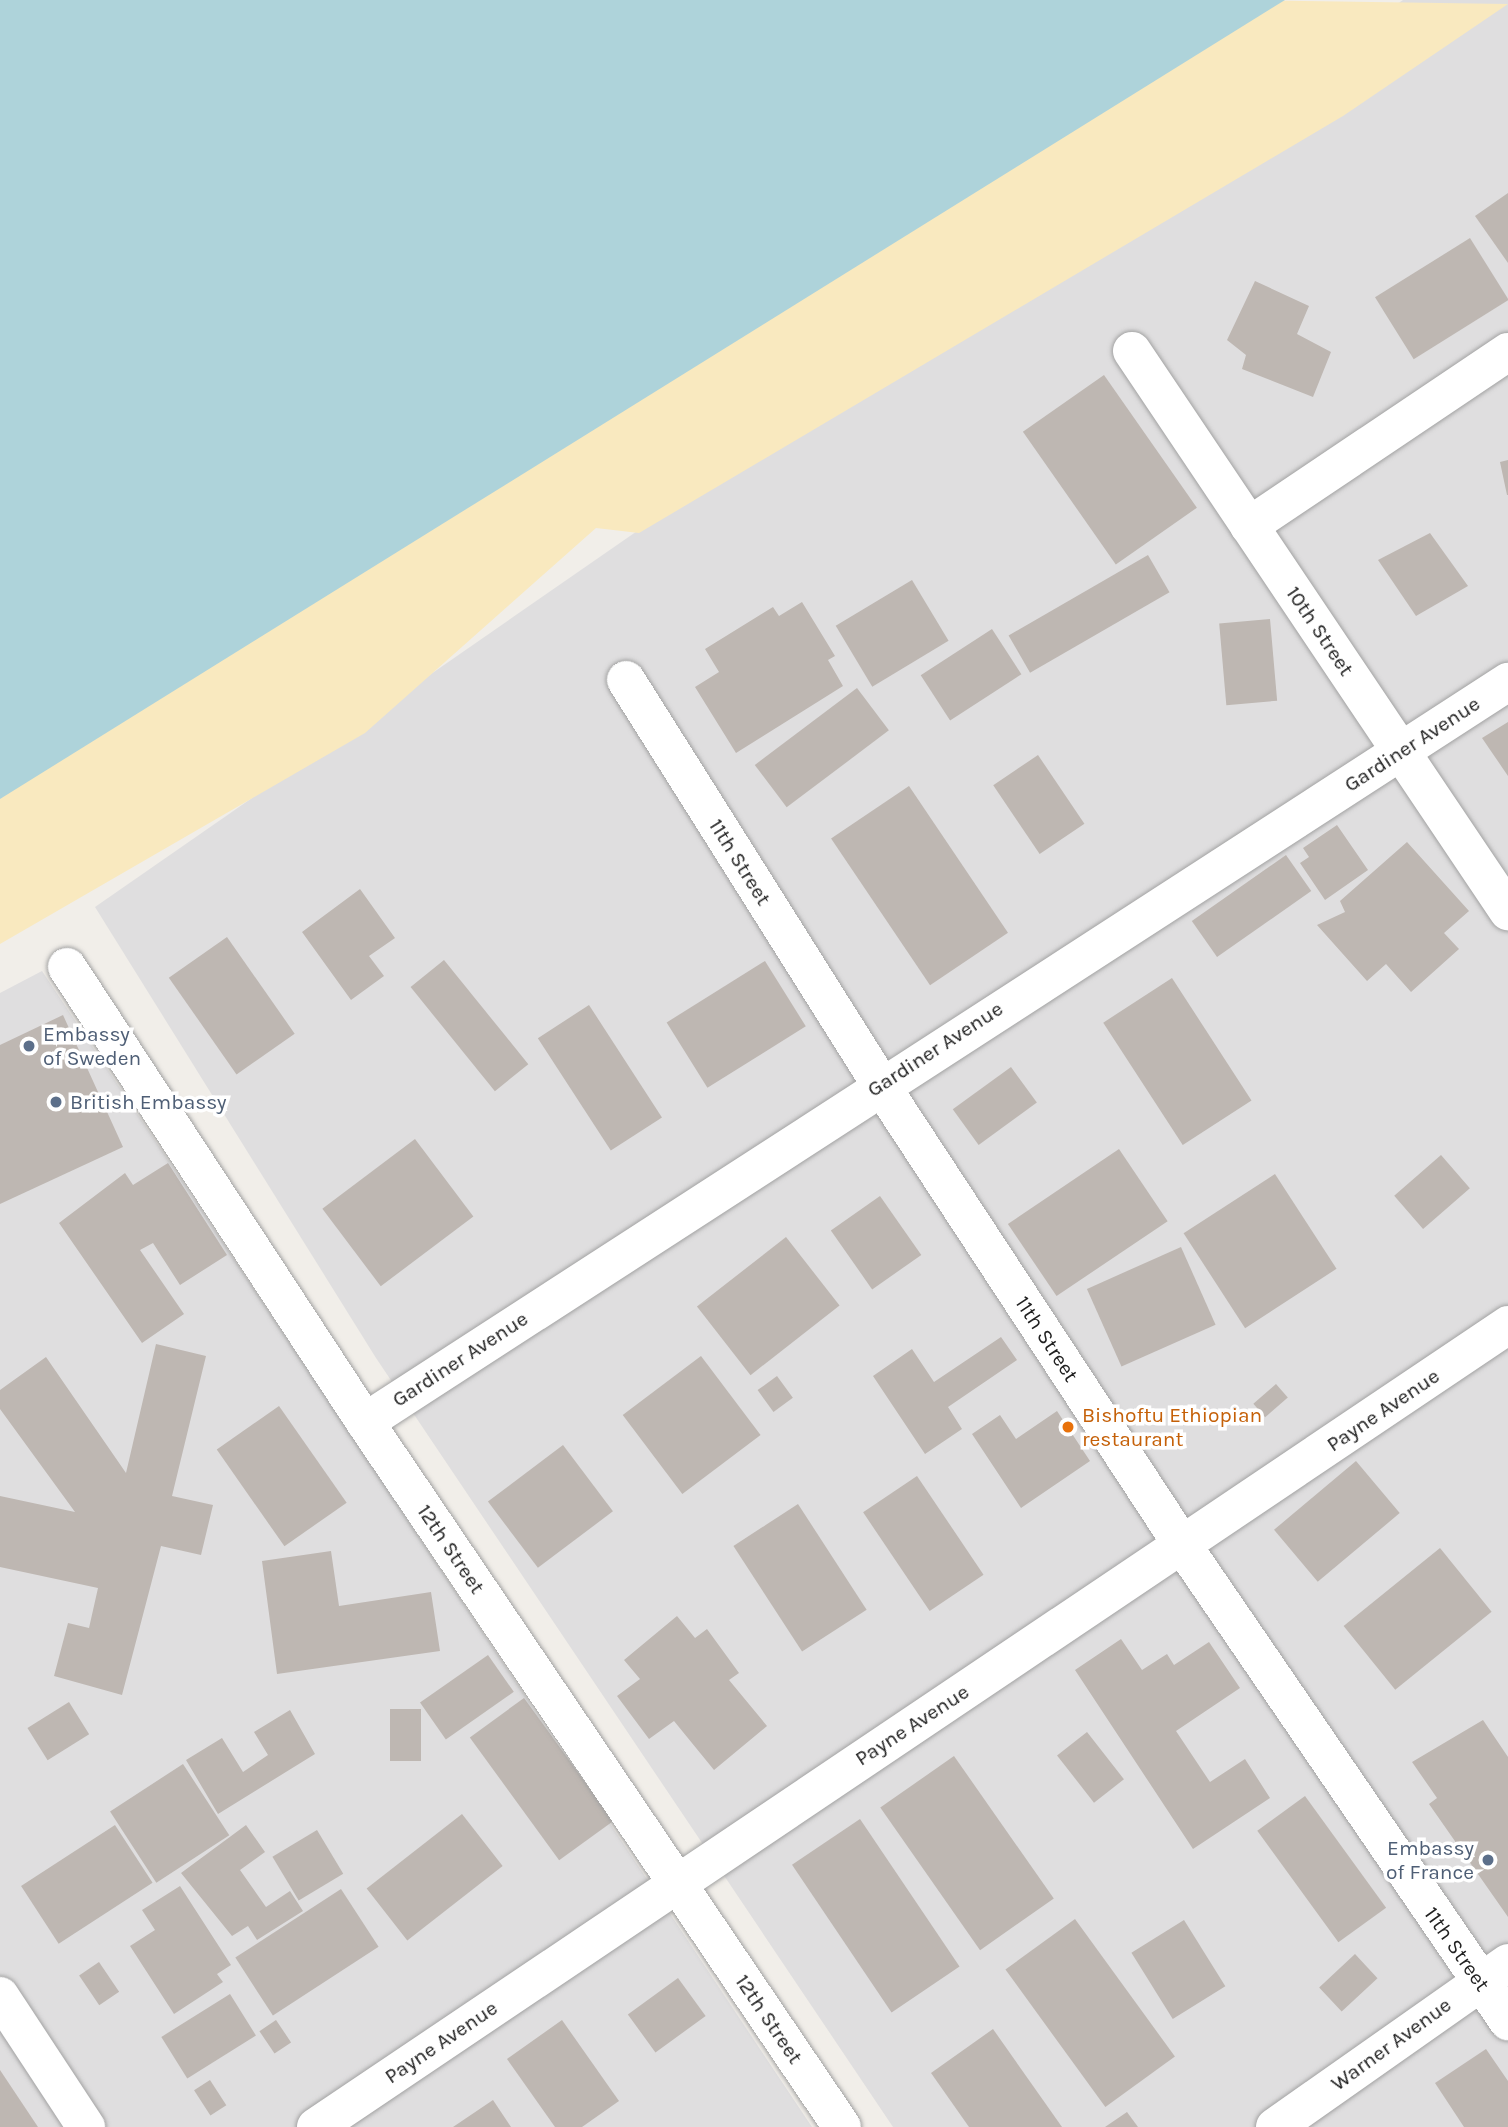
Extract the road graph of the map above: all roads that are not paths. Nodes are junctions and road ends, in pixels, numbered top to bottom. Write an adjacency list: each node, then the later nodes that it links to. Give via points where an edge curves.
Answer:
1 (1132, 351): 3 (street, 10th Street)
2 (1508, 352): 3 (street)
3 (1249, 526): 6 (street, 10th Street)
4 (626, 680): 9 (street, 11th Street)
5 (1508, 682): 6 (street, Gardiner Avenue)
6 (1401, 752): 7 (street, 10th Street); 9 (street, Gardiner Avenue)
7 (1508, 911)
8 (67, 967): 11 (street, 12th Street)
9 (880, 1084): 11 (street, Gardiner Avenue); 12 (street, 11th Street)
10 (1508, 1325): 12 (street, Payne Avenue)
11 (365, 1422): 13 (street, 12th Street)
12 (1183, 1546): 13 (street, Payne Avenue); 14 (street, 11th Street)
13 (676, 1881): 18 (street, Payne Avenue); 19 (street, 12th Street)
14 (1493, 1972): 16 (street, 11th Street); 20 (street, Warner Avenue)
15 (0, 1996): 17 (street)
16 (1508, 2021)
17 (86, 2127)
18 (316, 2127)
19 (842, 2127)
20 (1275, 2127)

